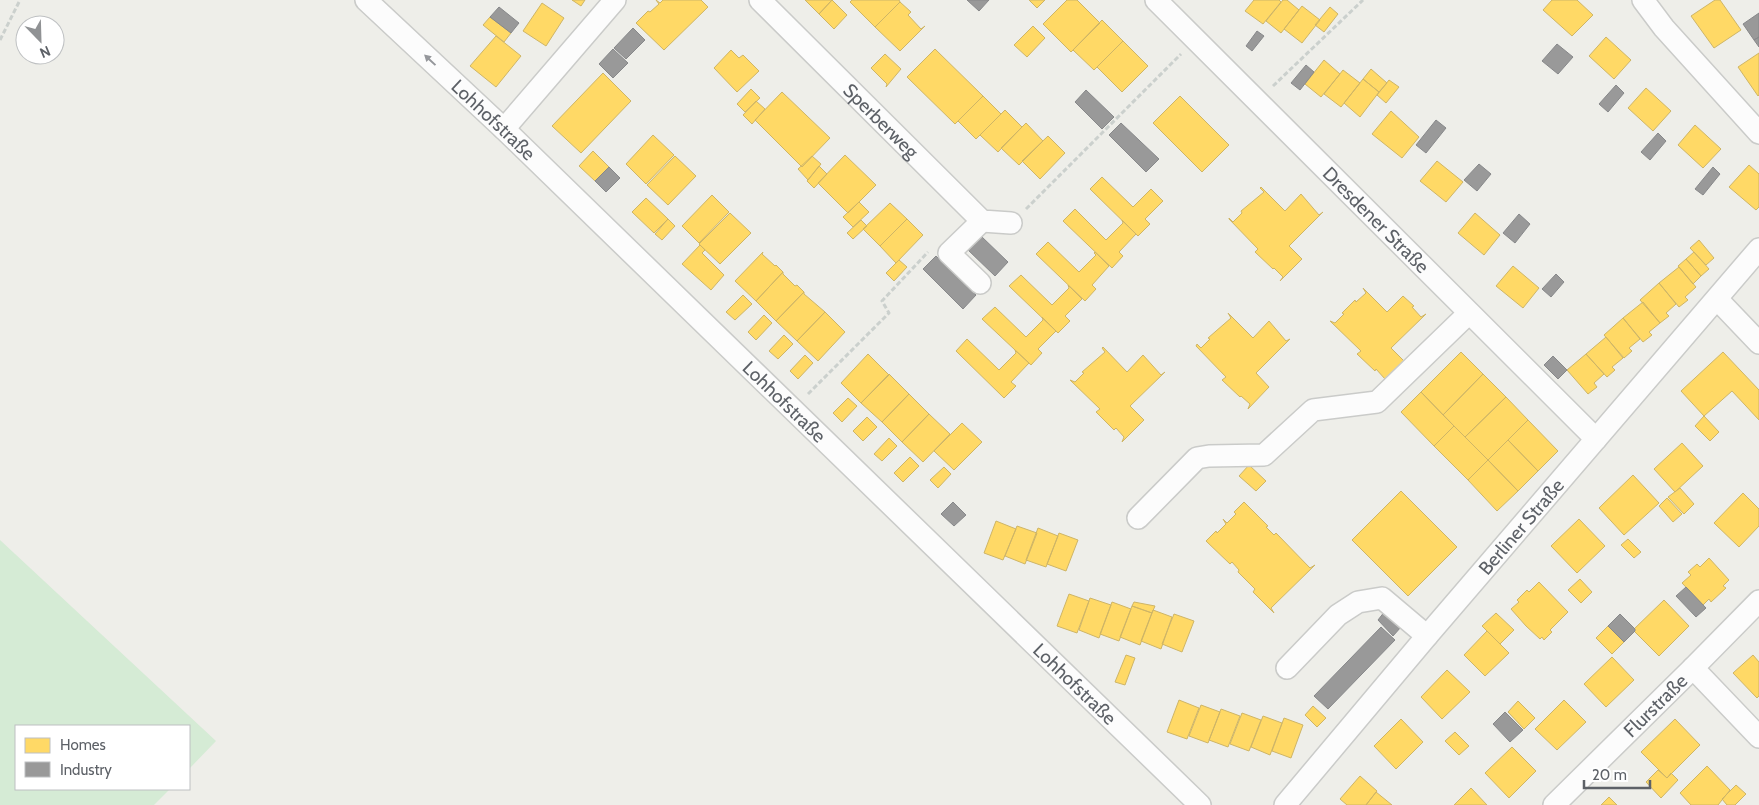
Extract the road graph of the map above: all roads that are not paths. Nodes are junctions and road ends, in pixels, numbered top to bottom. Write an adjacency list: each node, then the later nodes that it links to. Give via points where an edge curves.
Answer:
1 (366, 0): 6 (street, Lohhofstraße, one-way to 1)
2 (615, 0): 6 (street)
3 (760, 0): 8 (street, Sperberweg)
4 (1156, 0): 13 (street, Dresdener Straße)
5 (1643, 0): 7 (street, via 1664,28)
6 (504, 129): 22 (street, Lohhofstraße)
7 (1759, 133)
8 (982, 221): 9 (street); 11 (street, via 949,253)
9 (1011, 223)
10 (1759, 249): 12 (street, Berliner Straße)
11 (980, 283)
12 (1717, 299): 14 (street); 15 (street, Berliner Straße)
13 (1469, 313): 15 (street, Dresdener Straße); 16 (street, via 1377,402 1312,410 1264,456 1197,458)
14 (1759, 343)
15 (1596, 439): 18 (street, Berliner Straße)
16 (1138, 518)
17 (1759, 601): 20 (street, Flurstraße)
18 (1427, 636): 19 (street, via 1382,598 1358,602 1338,615); 23 (street, Berliner Straße)
19 (1287, 668)
20 (1694, 668): 21 (street, Flurstraße); 24 (street, Flurstraße)
21 (1759, 737)
22 (1200, 805)
23 (1285, 805)
24 (1554, 805)

